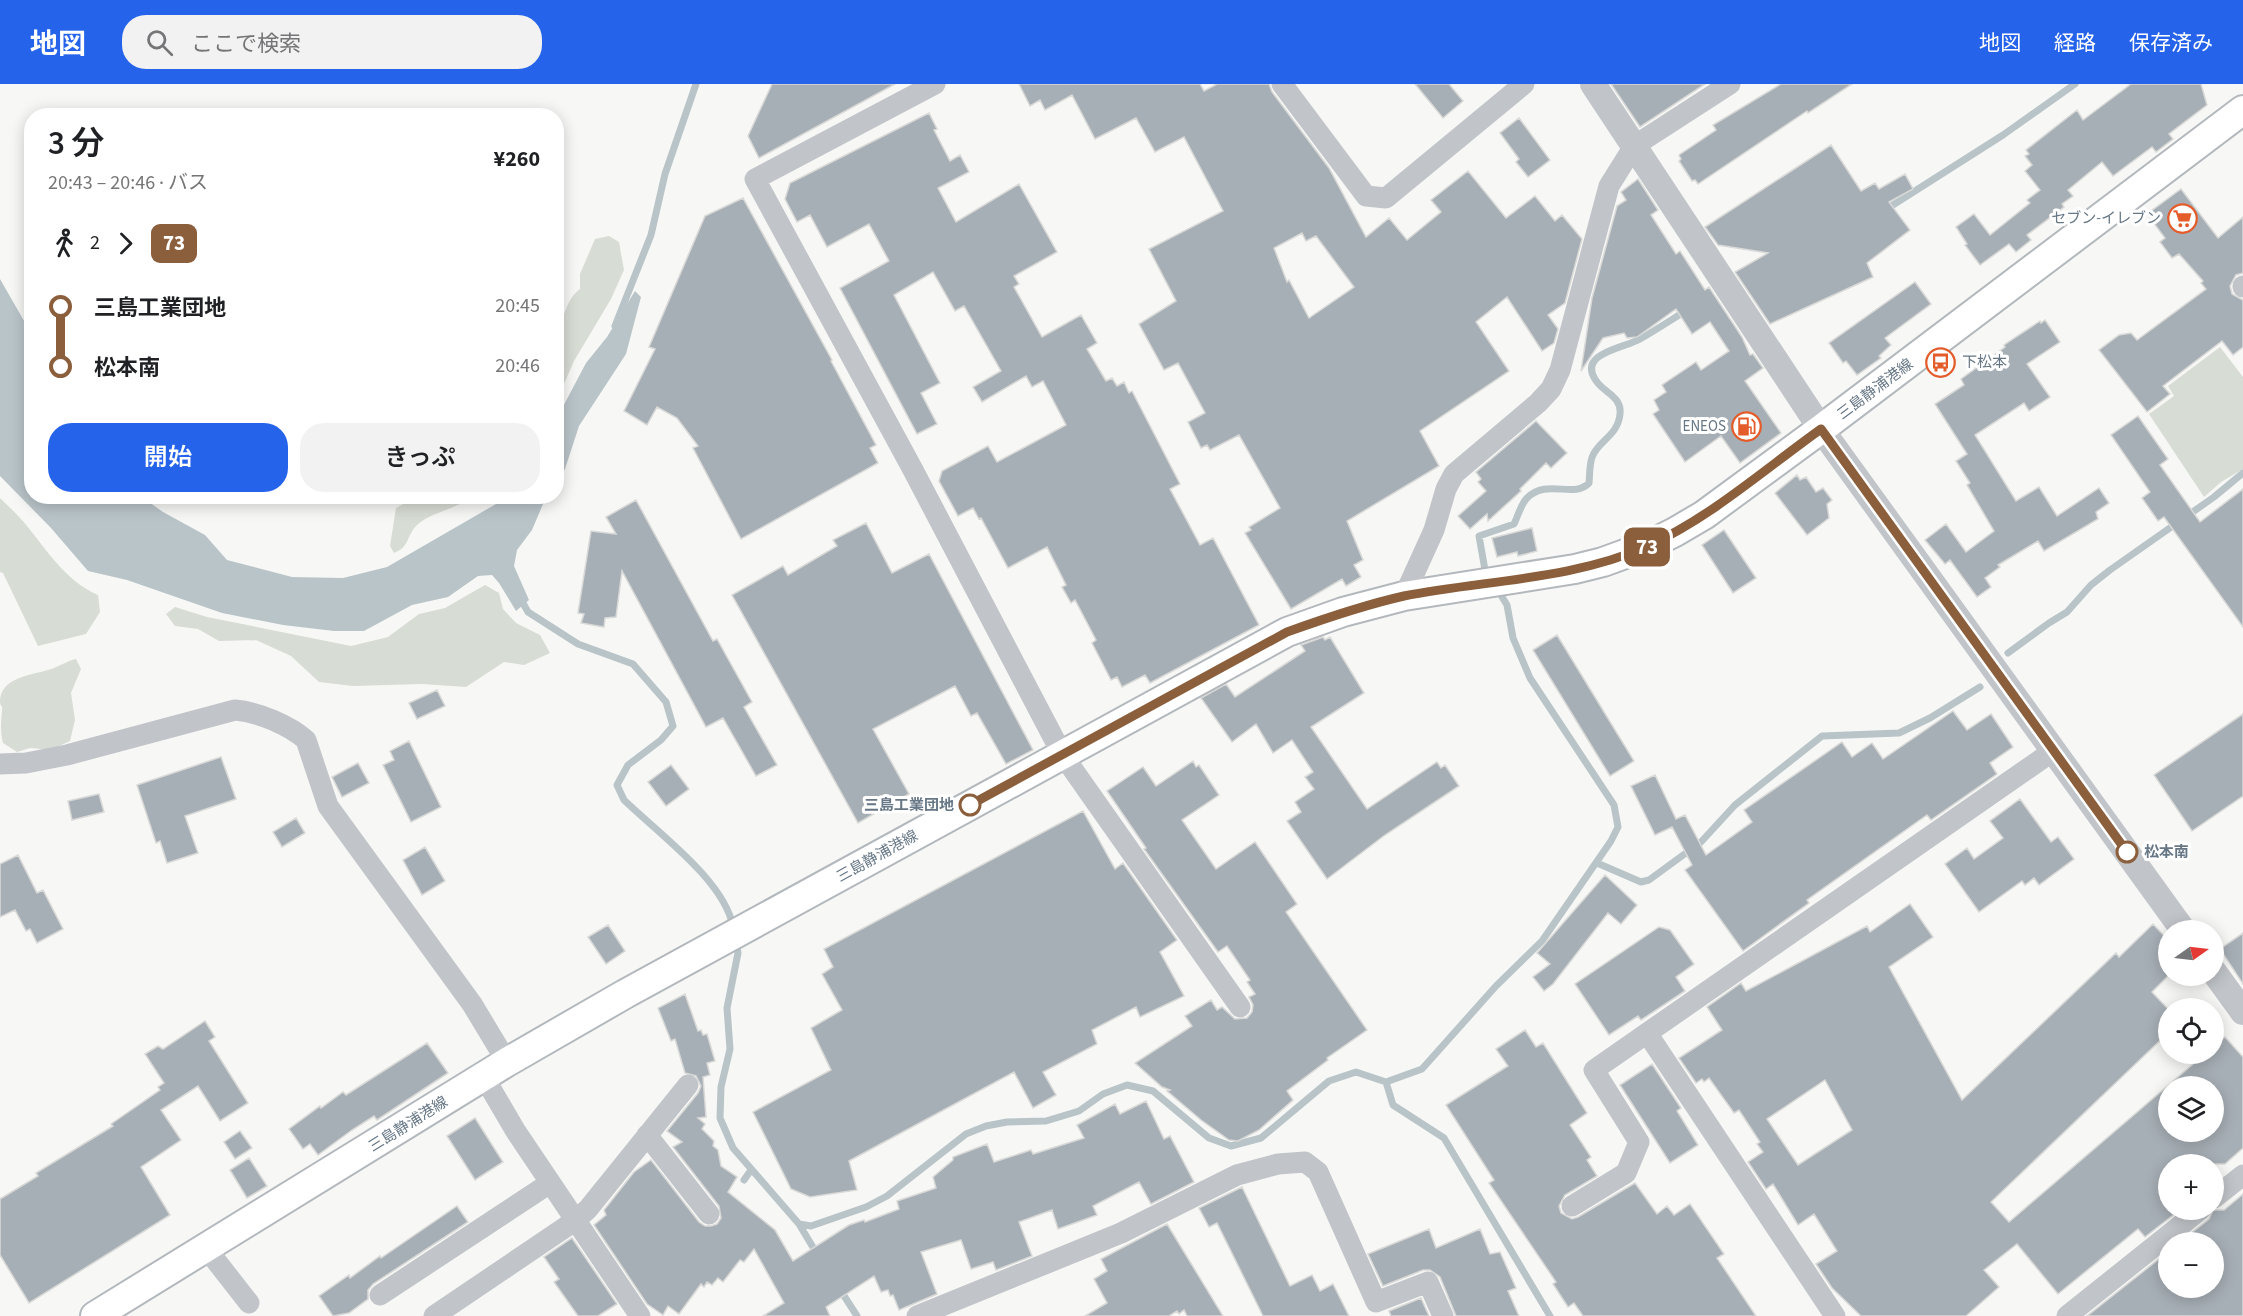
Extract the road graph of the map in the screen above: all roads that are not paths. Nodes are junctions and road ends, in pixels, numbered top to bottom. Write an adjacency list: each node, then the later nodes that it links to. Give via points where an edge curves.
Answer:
1 (935, 84): 11 (street, via 755,179)
2 (1282, 84): 3 (street, via 1366,196 1386,198)
3 (1524, 84)
4 (1593, 84): 7 (street)
5 (1730, 84): 7 (street)
6 (2243, 110): 8 (main road, 三島静浦港線)
7 (1634, 146): 8 (street); 9 (street, via 1609,186 1560,370 1551,389 1454,474)
8 (1821, 429): 9 (main road, 三島静浦港線, via 1704,515 1647,546 1575,569); 10 (street)
9 (1404, 596): 11 (main road, 三島静浦港線, via 1287,632)
10 (2054, 751): 13 (street); 17 (street)
11 (1062, 754): 15 (street); 18 (main road, 三島静浦港線, via 724,938)
12 (0, 764): 18 (street, via 67,755 235,710 247,711 299,734 306,740 328,806 472,1004)
13 (2176, 920)
14 (2224, 986): 16 (street)
15 (1240, 1007)
16 (2243, 1012)
17 (1647, 1033): 24 (street, via 1594,1070 1639,1142 1626,1173); 36 (street)
18 (496, 1070): 22 (street, via 514,1130); 28 (main road, 三島静浦港線)
19 (688, 1085): 20 (street)
20 (648, 1135): 25 (street); 26 (street)
21 (2243, 1175): 23 (street)
22 (549, 1183): 26 (street); 29 (street)
23 (2224, 1190)
24 (1572, 1206)
25 (709, 1214)
26 (576, 1220): 32 (street); 33 (street)
27 (2187, 1220): 37 (street)
28 (206, 1248): 30 (street); 31 (main road, 三島静浦港線)
29 (380, 1295)
30 (249, 1304)
31 (95, 1316)
32 (434, 1316)
33 (640, 1316)
34 (917, 1316): 35 (street, via 1121,1233 1237,1175 1278,1164 1305,1162 1318,1172 1376,1302 1428,1282)
35 (1443, 1316)
36 (1834, 1316)
37 (2067, 1316)

